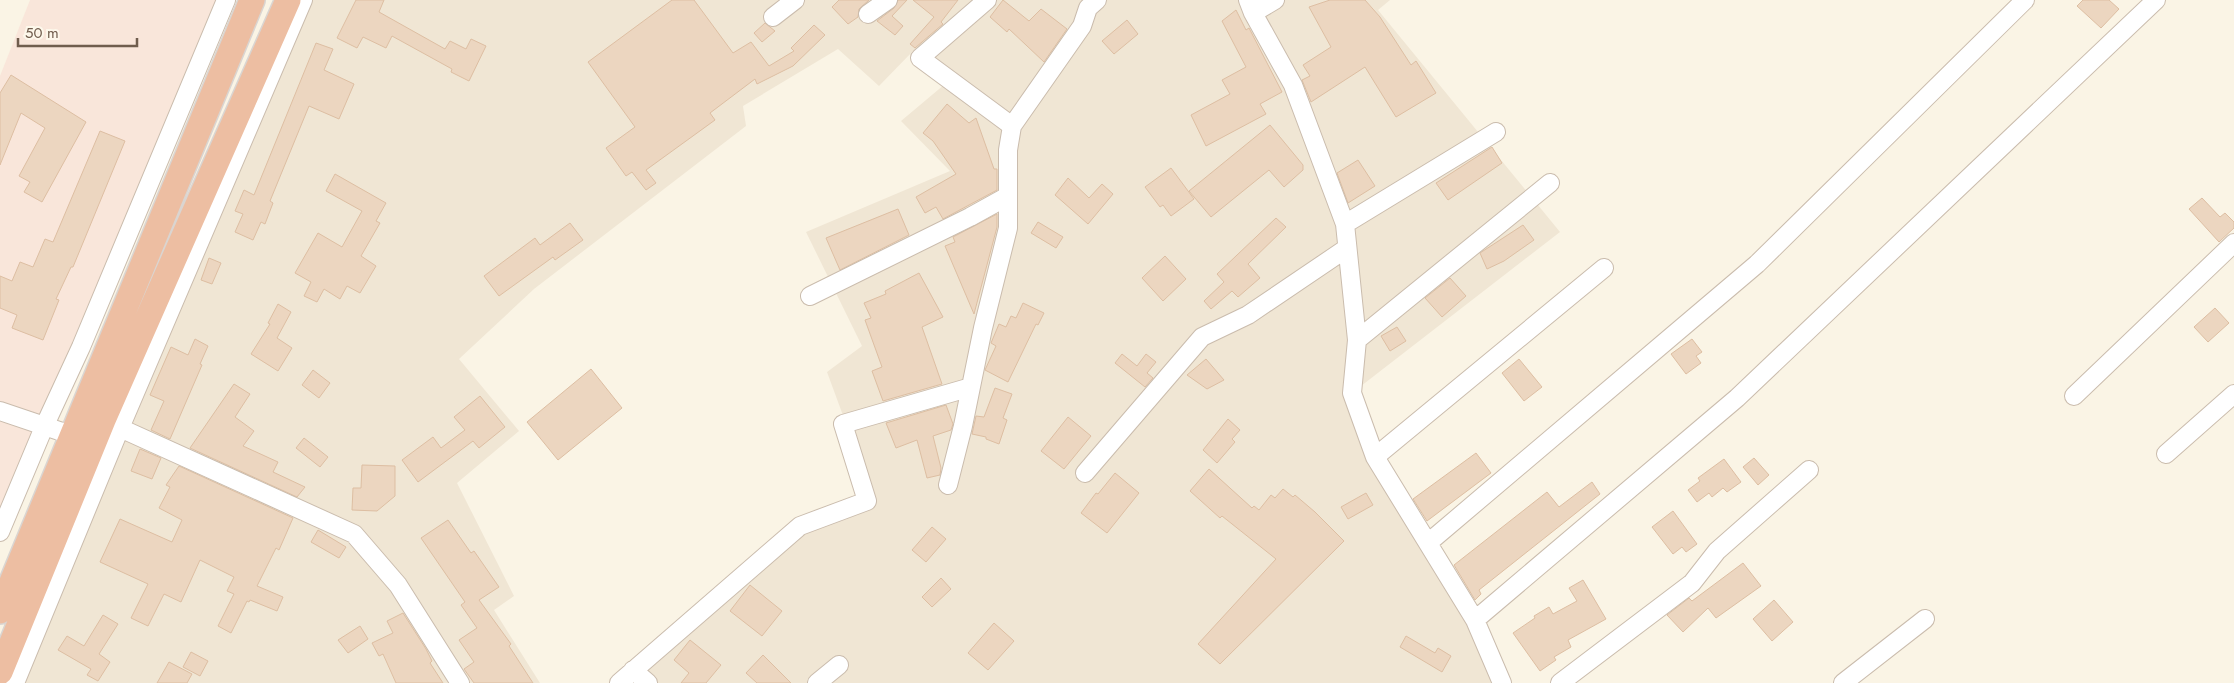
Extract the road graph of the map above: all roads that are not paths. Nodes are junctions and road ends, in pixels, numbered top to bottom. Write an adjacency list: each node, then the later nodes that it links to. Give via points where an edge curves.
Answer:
1 (226, 0): 31 (street, via 81,347)
2 (252, 0): 32 (highway)
3 (288, 0): 15 (highway)
4 (304, 0): 15 (street)
5 (794, 0): 14 (street)
6 (888, 0): 13 (street)
7 (987, 0): 16 (street, via 920,58)
8 (1097, 0): 16 (street, via 1088,8 1082,26)
9 (1275, 0): 12 (street)
10 (2025, 0): 39 (street, via 1757,264)
11 (2156, 0): 42 (street, via 1737,398)
12 (1251, 7): 20 (street, via 1293,85)
13 (868, 14)
14 (773, 17)
15 (270, 60): 30 (highway)
16 (1012, 126): 19 (street, via 1008,150)
17 (1496, 132): 20 (street)
18 (1550, 183): 25 (street)
19 (1008, 196): 24 (street, via 970,218); 26 (street, via 1008,228 982,328)
20 (1345, 224): 22 (street)
21 (2234, 243): 28 (street)
22 (1347, 248): 25 (street); 36 (street, via 1248,315 1202,337)
23 (1604, 268): 34 (street)
24 (810, 296)
25 (1357, 340): 34 (street, via 1352,393)
26 (971, 387): 37 (street); 44 (street, via 843,424 867,501 800,526)
27 (2234, 394): 33 (street)
28 (2074, 396)
29 (0, 411): 31 (street)
30 (111, 424): 45 (highway); 46 (street); 47 (street, via 354,534 398,585)
31 (44, 427): 32 (street); 38 (street)
32 (74, 436): 40 (highway)
33 (2166, 454)
34 (1375, 457): 39 (street)
35 (1809, 470): 52 (street, via 1717,550 1692,583)
36 (1085, 473)
37 (948, 485)
38 (0, 532)
39 (1428, 543): 42 (street)
40 (0, 611)
41 (1925, 619): 53 (street)
42 (1475, 620): 51 (street)
43 (839, 665): 50 (street)
44 (633, 670): 48 (street); 49 (street)
45 (0, 672)
46 (15, 683)
47 (460, 683)
48 (619, 683)
49 (648, 683)
50 (818, 683)
51 (1502, 683)
52 (1560, 683)
53 (1843, 683)

